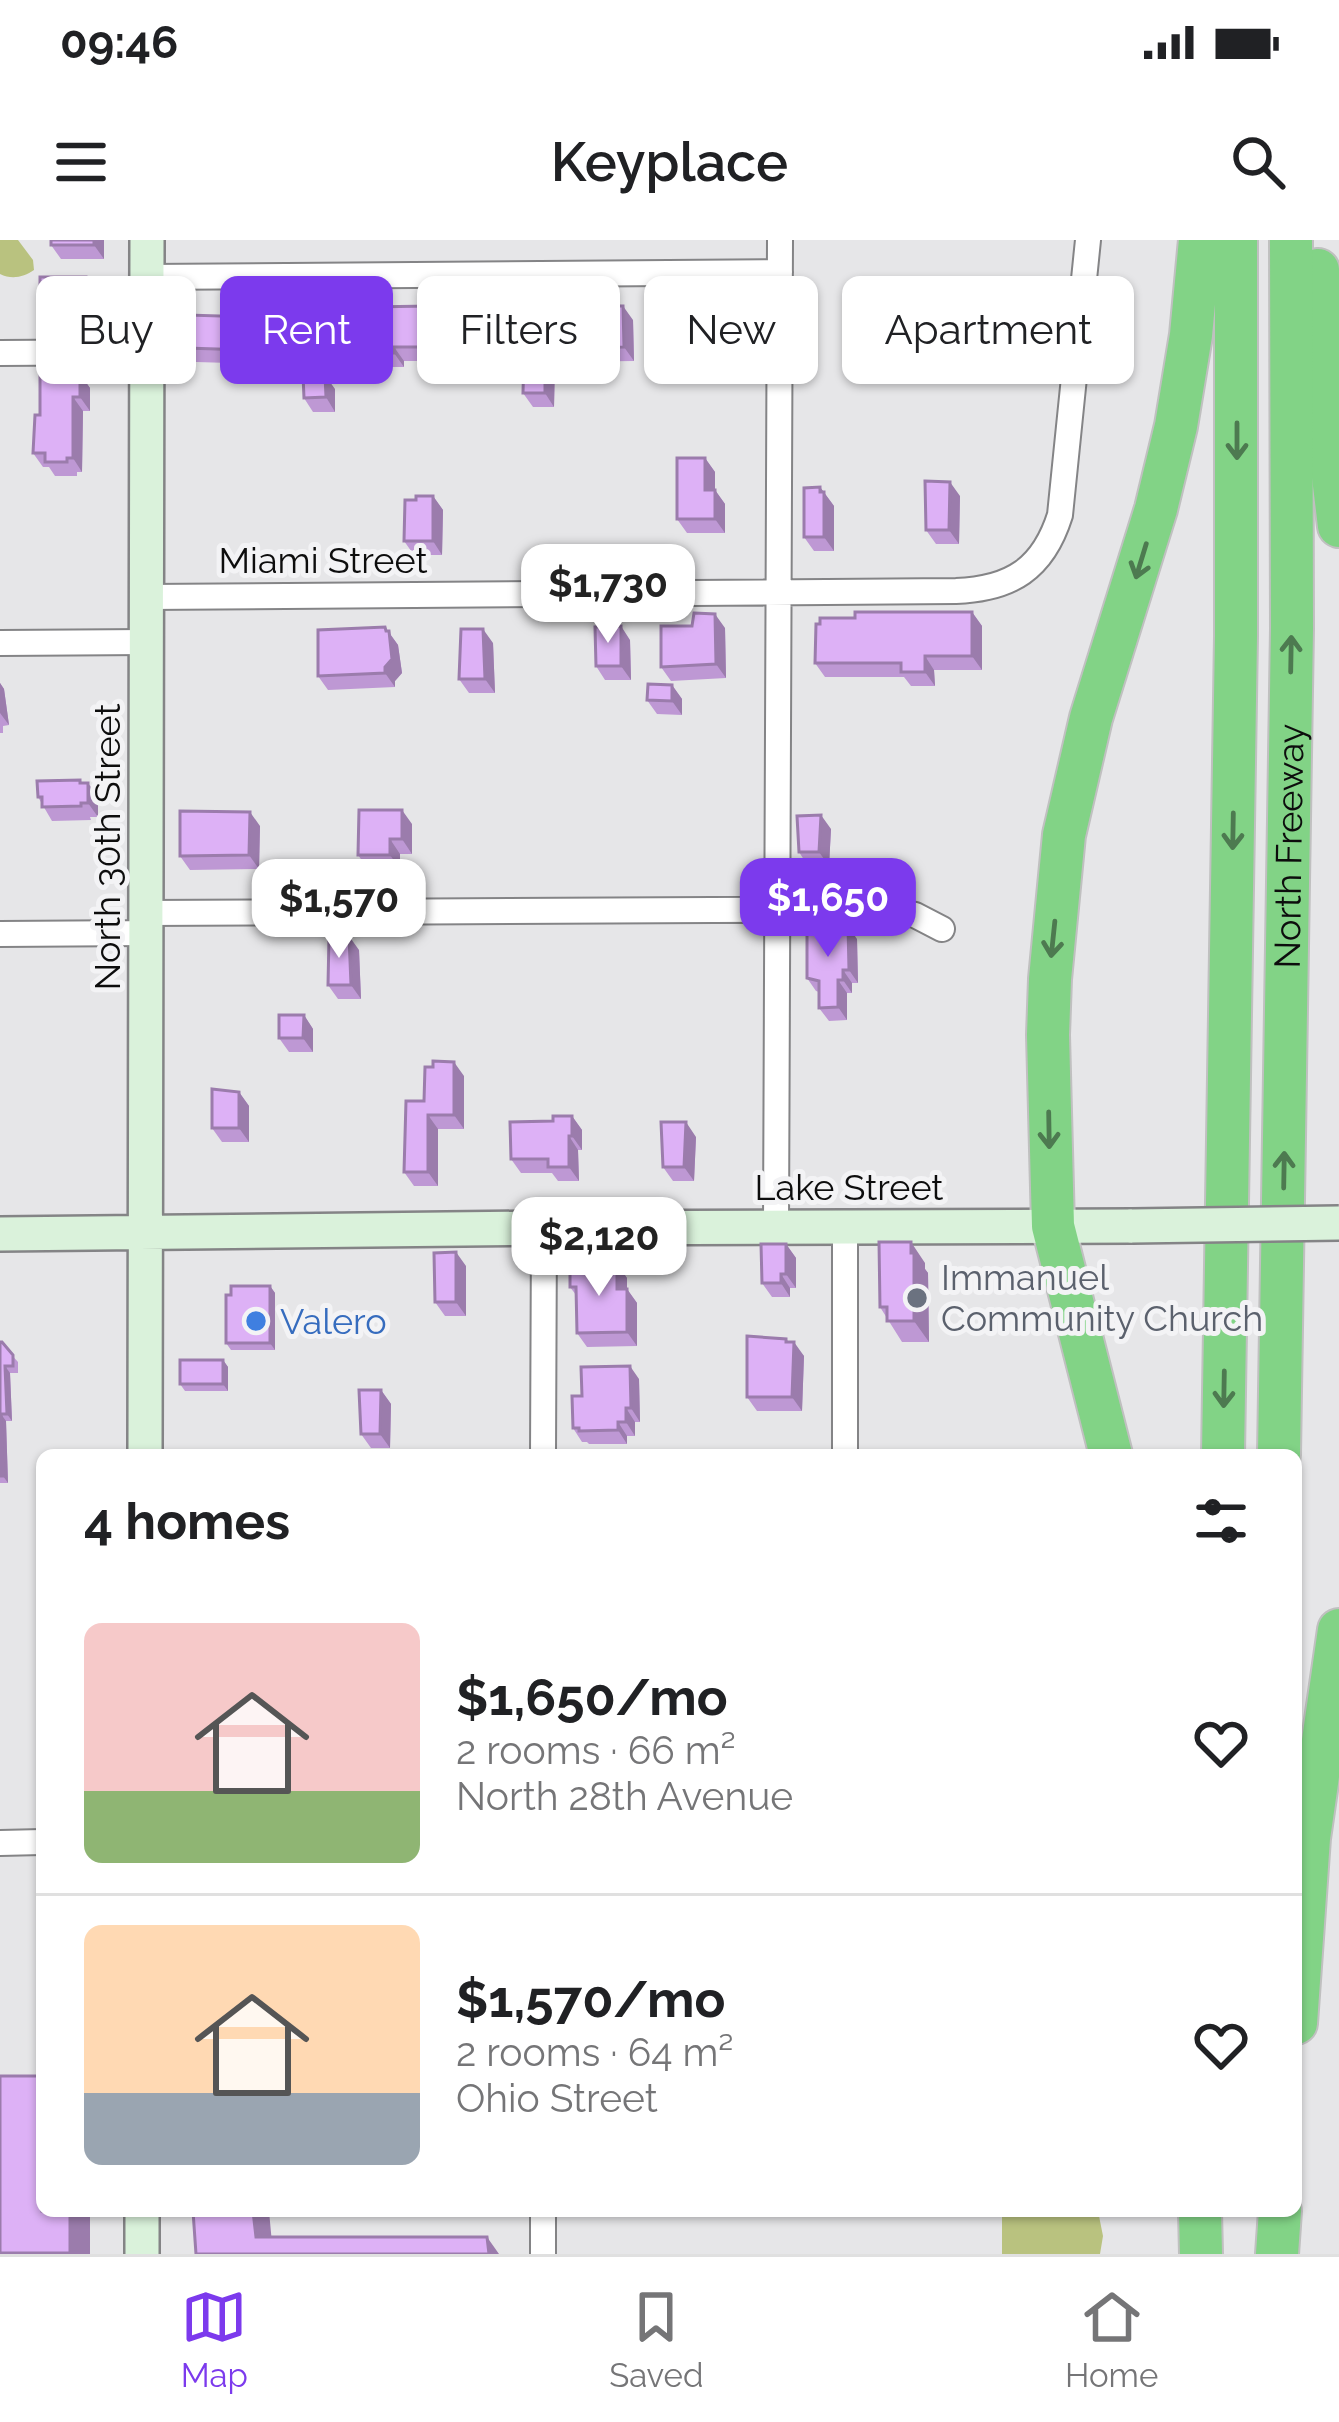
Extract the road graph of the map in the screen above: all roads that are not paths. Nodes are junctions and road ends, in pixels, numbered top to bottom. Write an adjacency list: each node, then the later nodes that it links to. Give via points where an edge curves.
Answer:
1 (147, 240): 9 (main road, North 30th Street)
2 (780, 240): 8 (street)
3 (1088, 240): 15 (street, Miami Street, via 1060,515 1035,562 1003,584 968,590)
4 (1200, 240): 26 (highway, one-way to 26, via 1176,426 1064,835 1048,994)
5 (1236, 240): 34 (highway, North Freeway, one-way to 34)
6 (1291, 240): 35 (highway, North Freeway, one-way to 6)
7 (1316, 240): 14 (highway)
8 (780, 272): 10 (street); 15 (street)
9 (147, 276)
10 (196, 277)
11 (0, 353): 12 (street)
12 (36, 353)
13 (147, 384): 16 (main road, North 30th Street)
14 (1339, 526)
15 (779, 592): 16 (street, Miami Street); 19 (street)
16 (147, 597): 17 (main road, North 30th Street)
17 (147, 642): 18 (street); 20 (main road, North 30th Street)
18 (0, 643)
19 (778, 909): 20 (street); 21 (street, via 888,909); 24 (street)
20 (145, 923): 22 (street); 28 (main road, North 30th Street)
21 (942, 929)
22 (0, 934)
23 (1339, 1223): 26 (main road, Lake Street, bridge)
24 (776, 1226): 25 (main road, Lake Street); 27 (main road, Lake Street)
25 (845, 1226): 26 (main road, Lake Street); 32 (street)
26 (1053, 1226): 33 (highway)
27 (544, 1228): 28 (main road, Lake Street); 31 (street)
28 (145, 1232): 29 (main road, Lake Street); 30 (main road, North 30th Street)
29 (0, 1234)
30 (146, 1449)
31 (543, 1449)
32 (845, 1449)
33 (1109, 1449)
34 (1223, 1449)
35 (1279, 1449)
36 (1339, 1630): 39 (highway)
37 (36, 1842): 38 (street)
38 (0, 1843)
39 (1302, 1938)
40 (142, 2217): 46 (main road)
41 (543, 2217): 47 (street)
42 (1200, 2217): 48 (highway)
43 (1209, 2217): 48 (highway)
44 (1265, 2217): 49 (highway)
45 (1280, 2217): 50 (highway)
46 (142, 2254)
47 (543, 2254)
48 (1205, 2254)
49 (1265, 2254)
50 (1277, 2254)

